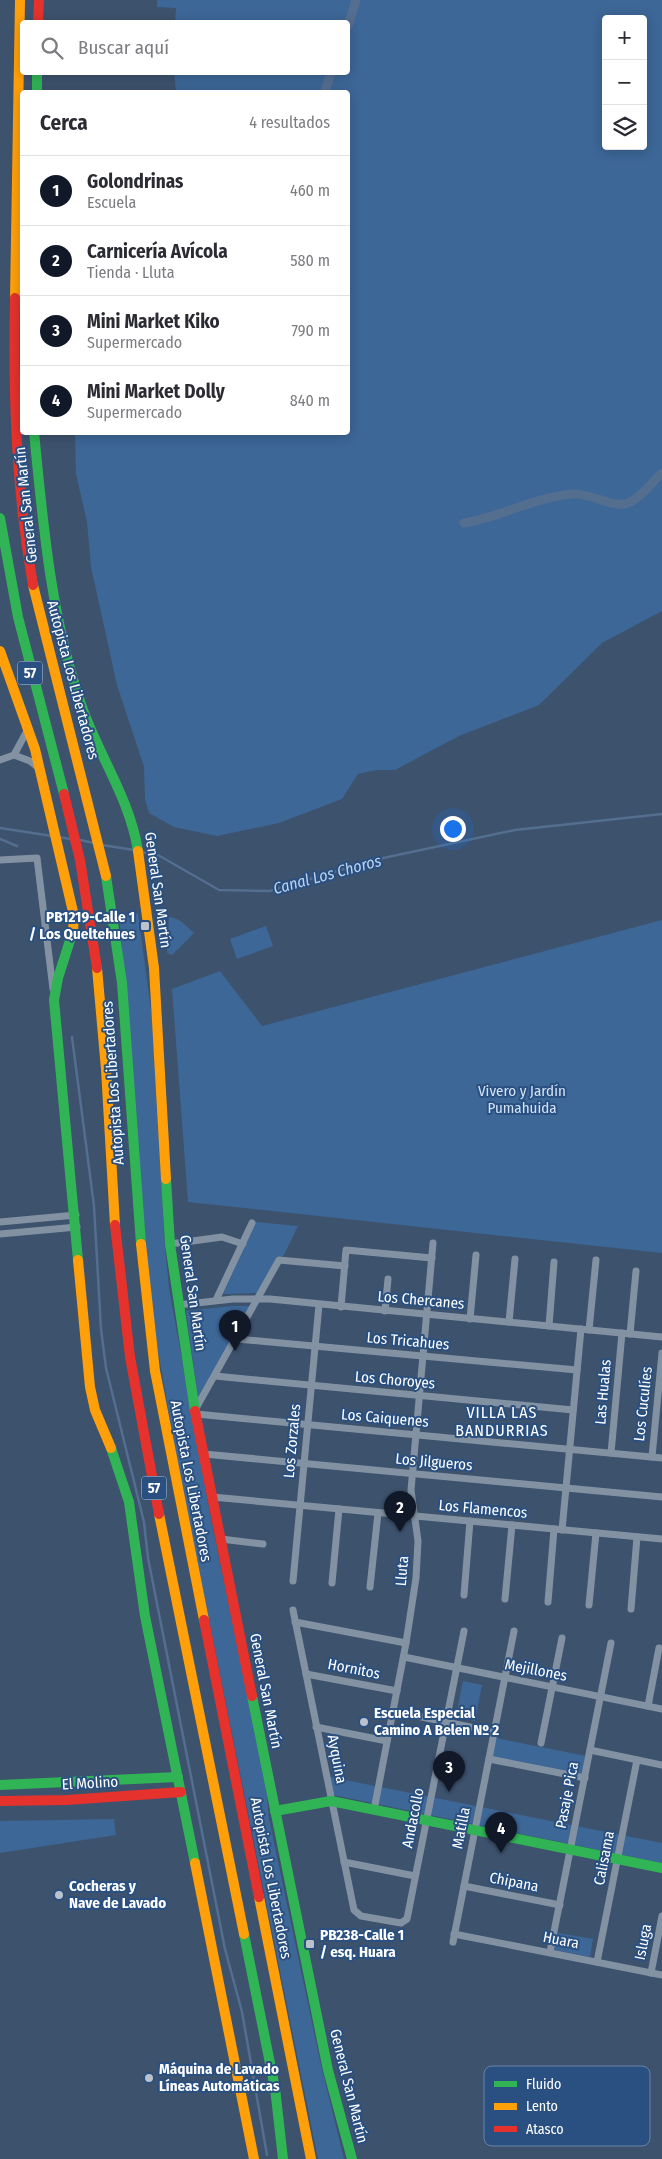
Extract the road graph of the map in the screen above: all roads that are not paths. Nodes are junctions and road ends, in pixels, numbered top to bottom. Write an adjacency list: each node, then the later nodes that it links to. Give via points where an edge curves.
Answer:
1 (20, 0): 146 (main road, Autopista Los Libertadores / 57, via 14,369 18,475 28,558 41,626 102,857 122,984 140,1249 155,1372)
2 (39, 0): 3 (main road)
3 (38, 20)
4 (37, 75): 5 (main road)
5 (37, 90)
6 (34, 435): 21 (main road, General San Martín, via 43,537 64,644 82,708 122,794 135,833 158,1013)
7 (0, 518): 142 (main road, Autopista Los Libertadores / 57, via 21,636 79,852 99,981 116,1232 130,1361)
8 (0, 651): 9 (main road)
9 (29, 729): 10 (street); 12 (main road)
10 (14, 755): 11 (street); 12 (street)
11 (0, 760)
12 (40, 769): 14 (main road, via 74,923 73,938 56,980)
13 (0, 860): 14 (street, via 37,858)
14 (54, 1000): 15 (main road)
15 (76, 1215): 16 (street); 18 (main road)
16 (0, 1222)
17 (252, 1224): 22 (street)
18 (77, 1227): 19 (street); 114 (main road, via 91,1394 129,1502 145,1616)
19 (0, 1234)
20 (433, 1243): 24 (street, Lluta)
21 (170, 1244): 22 (street, via 224,1237); 34 (main road, General San Martín)
22 (243, 1244): 32 (street)
23 (476, 1255): 38 (street)
24 (432, 1258): 28 (street, via 346,1250); 37 (street, Lluta)
25 (515, 1259): 39 (street)
26 (596, 1260): 42 (street)
27 (554, 1262): 40 (street)
28 (345, 1266): 31 (street, via 278,1260); 35 (street)
29 (636, 1271): 43 (street, Las Hualas)
30 (388, 1279): 36 (street)
31 (259, 1299): 32 (street, Los Chercanes); 33 (street, Los Chercanes); 45 (street)
32 (216, 1300): 34 (street, Los Chercanes)
33 (319, 1304): 35 (street, Los Chercanes); 46 (street, Los Zorzales)
34 (178, 1305): 54 (main road, General San Martín)
35 (341, 1306): 36 (street, Los Chercanes)
36 (385, 1311): 37 (street, Los Chercanes)
37 (426, 1314): 38 (street, Los Chercanes); 48 (street, Lluta)
38 (470, 1318): 39 (street, Los Chercanes)
39 (508, 1322): 40 (street, Los Chercanes)
40 (548, 1326): 41 (street, Los Chercanes)
41 (580, 1329): 42 (street, Los Chercanes); 49 (street)
42 (589, 1330): 43 (street, Los Chercanes)
43 (626, 1333): 44 (street, Los Chercanes); 58 (street, Las Hualas)
44 (662, 1337)
45 (237, 1339): 46 (street, Los Tricahues); 50 (street)
46 (315, 1346): 48 (street, Los Tricahues); 51 (street, Los Zorzales)
47 (662, 1353): 60 (street, Los Cuculíes)
48 (423, 1356): 49 (street, Los Tricahues); 52 (street, Lluta)
49 (577, 1370): 53 (street)
50 (215, 1376): 51 (street, Los Choroyes); 54 (street)
51 (311, 1385): 52 (street, Los Choroyes); 55 (street, Los Zorzales)
52 (419, 1396): 53 (street, Los Choroyes); 56 (street, Lluta)
53 (573, 1410): 57 (street)
54 (195, 1412): 55 (street, Los Caiquenes); 59 (main road, General San Martín)
55 (308, 1425): 56 (street, Los Caiquenes); 62 (street, Los Zorzales)
56 (415, 1435): 57 (street, Los Caiquenes); 63 (street, Lluta)
57 (569, 1449): 58 (street, Los Caiquenes); 64 (street)
58 (611, 1453): 60 (street, Los Caiquenes)
59 (204, 1454): 62 (street, Los Jilgueros); 65 (main road, General San Martín)
60 (652, 1457): 61 (street, Los Caiquenes)
61 (662, 1458)
62 (304, 1464): 63 (street, Los Jilgueros); 67 (street, Los Zorzales)
63 (412, 1474): 64 (street, Los Jilgueros); 70 (street, Lluta)
64 (566, 1488): 66 (street, Los Jilgueros); 73 (street)
65 (212, 1497): 67 (street, Los Flamencos); 76 (main road, General San Martín)
66 (662, 1497)
67 (300, 1506): 68 (street, Los Flamencos); 79 (street, Los Zorzales)
68 (339, 1509): 69 (street, Los Flamencos); 80 (street)
69 (378, 1513): 70 (street, Los Flamencos); 81 (street)
70 (413, 1516): 71 (street, Los Flamencos); 92 (street, Lluta, via 418,1551)
71 (470, 1521): 72 (street, Los Flamencos); 82 (street)
72 (512, 1525): 73 (street, Los Flamencos); 83 (street)
73 (558, 1529): 74 (street, Los Flamencos); 84 (street)
74 (596, 1533): 75 (street, Los Flamencos); 85 (street)
75 (637, 1537): 77 (street, Los Flamencos); 86 (street)
76 (221, 1539): 78 (street); 123 (main road, General San Martín)
77 (662, 1539)
78 (263, 1544)
79 (293, 1581)
80 (332, 1583)
81 (370, 1587)
82 (464, 1595)
83 (505, 1600)
84 (548, 1602)
85 (589, 1605)
86 (630, 1609)
87 (293, 1610): 88 (street, Ayquina)
88 (295, 1622): 92 (street); 97 (street, Ayquina)
89 (464, 1631): 96 (street, Andacollo)
90 (514, 1631): 98 (street, Matilla)
91 (562, 1638): 99 (street)
92 (406, 1643): 95 (street, Lluta)
93 (611, 1643): 101 (street, Pasaje Pica)
94 (659, 1648): 102 (street)
95 (404, 1657): 96 (street, Mejillones); 100 (street, Lluta)
96 (457, 1668): 98 (street, Mejillones); 105 (street, Andacollo)
97 (306, 1674): 100 (street, Hornitos); 106 (street, Ayquina)
98 (505, 1678): 99 (street, Mejillones); 107 (street, Matilla)
99 (552, 1687): 101 (street, Mejillones); 109 (street)
100 (397, 1691): 104 (street, Lluta)
101 (601, 1697): 102 (street, Mejillones); 110 (street, Pasaje Pica)
102 (648, 1706): 103 (street, Mejillones)
103 (662, 1709)
104 (393, 1711): 105 (street); 108 (street, Lluta)
105 (446, 1722): 107 (street); 124 (street, Andacollo)
106 (316, 1727): 108 (street); 121 (street, Ayquina)
107 (494, 1732): 111 (street, Matilla)
108 (387, 1740): 122 (street, Lluta)
109 (541, 1743)
110 (590, 1750): 112 (street); 115 (street, Pasaje Pica)
111 (489, 1759): 115 (street); 125 (street, Matilla)
112 (637, 1760): 113 (street); 127 (street, Calisama)
113 (662, 1765)
114 (178, 1776): 116 (main road, El Molino); 118 (main road)
115 (585, 1778): 126 (street, Pasaje Pica)
116 (109, 1781): 117 (main road, El Molino); 119 (main road, via 111,1790)
117 (0, 1785)
118 (181, 1792): 119 (main road, El Molino); 143 (main road)
119 (104, 1798): 120 (main road, El Molino)
120 (0, 1801)
121 (331, 1801): 122 (main road); 123 (main road); 128 (street, Ayquina)
122 (374, 1810): 124 (main road)
123 (274, 1811): 147 (main road, General San Martín, via 328,2070)
124 (426, 1820): 125 (main road); 130 (street, Andacollo)
125 (475, 1830): 126 (main road); 131 (street, Matilla)
126 (571, 1850): 127 (main road); 132 (street, Pasaje Pica)
127 (618, 1859): 129 (main road); 139 (street, Calisama)
128 (344, 1862): 130 (street); 134 (street, Ayquina, via 356,1913)
129 (662, 1868)
130 (415, 1876): 134 (street, Andacollo)
131 (464, 1886): 132 (street, Chipana); 136 (street, Matilla)
132 (560, 1905): 138 (street, Pasaje Pica)
133 (662, 1916): 135 (street, Isluga)
134 (405, 1922)
135 (661, 1926): 140 (street, Isluga)
136 (454, 1934): 137 (street, Matilla); 138 (street, Huara)
137 (453, 1942)
138 (550, 1952): 139 (street, Huara)
139 (597, 1962): 140 (street, Huara)
140 (651, 1973): 141 (street, Huara)
141 (662, 1975)
142 (280, 2116): 144 (main road, Autopista Los Libertadores / 57); 145 (main road)
143 (254, 2159)
144 (282, 2159)
145 (288, 2159)
146 (311, 2159)
147 (352, 2159)

